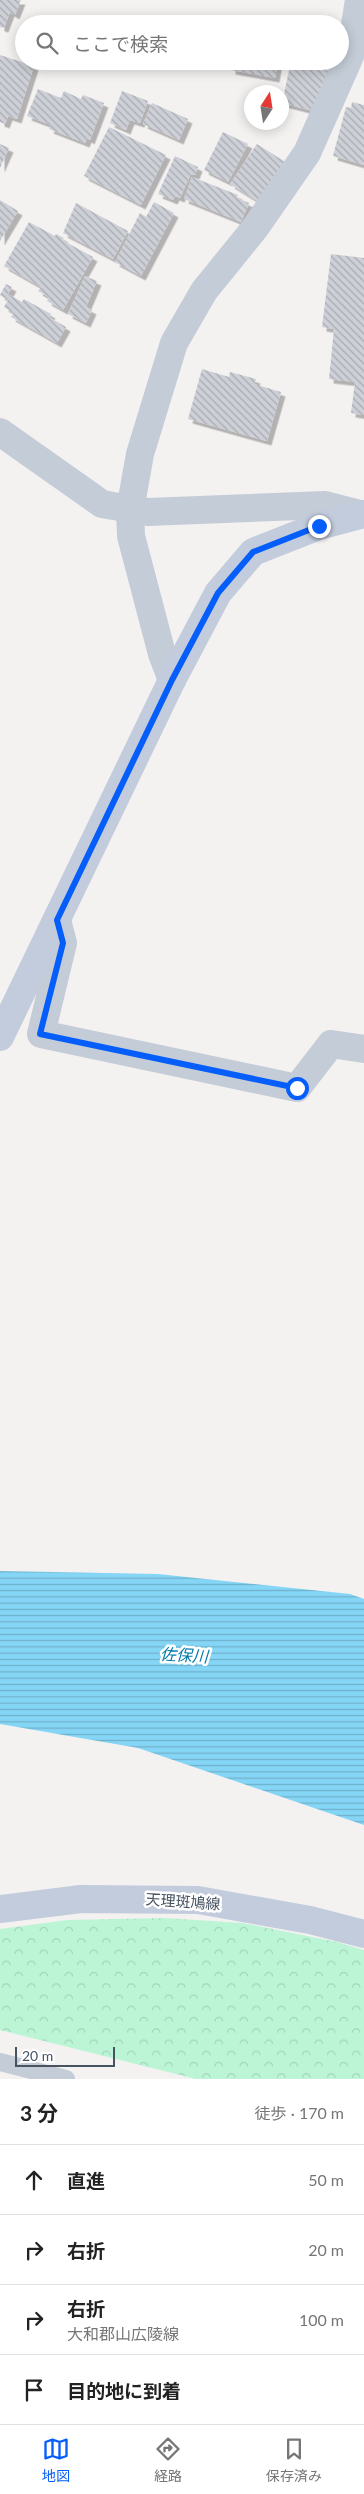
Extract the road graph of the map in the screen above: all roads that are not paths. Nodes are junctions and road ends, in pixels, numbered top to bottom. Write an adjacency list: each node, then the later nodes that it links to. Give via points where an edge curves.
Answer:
1 (359, 0): 2 (street)
2 (349, 58)
3 (344, 70): 5 (street, via 307,153 255,228 204,291 174,343 140,454)
4 (0, 432): 5 (street, via 102,504)
5 (130, 510): 6 (street, via 326,505); 7 (street, via 130,536)
6 (362, 514): 7 (main road, via 319,526 253,552 218,593)
7 (172, 680): 8 (main road)
8 (57, 920): 9 (main road); 10 (street, via 63,943 40,1034 297,1088 331,1044)
9 (0, 1036)
10 (364, 1049)
11 (0, 1909): 12 (main road, 天理斑鳩線, via 81,1899 198,1900 310,1920)
12 (364, 1934)
13 (0, 2062): 14 (lane)
14 (66, 2079)

